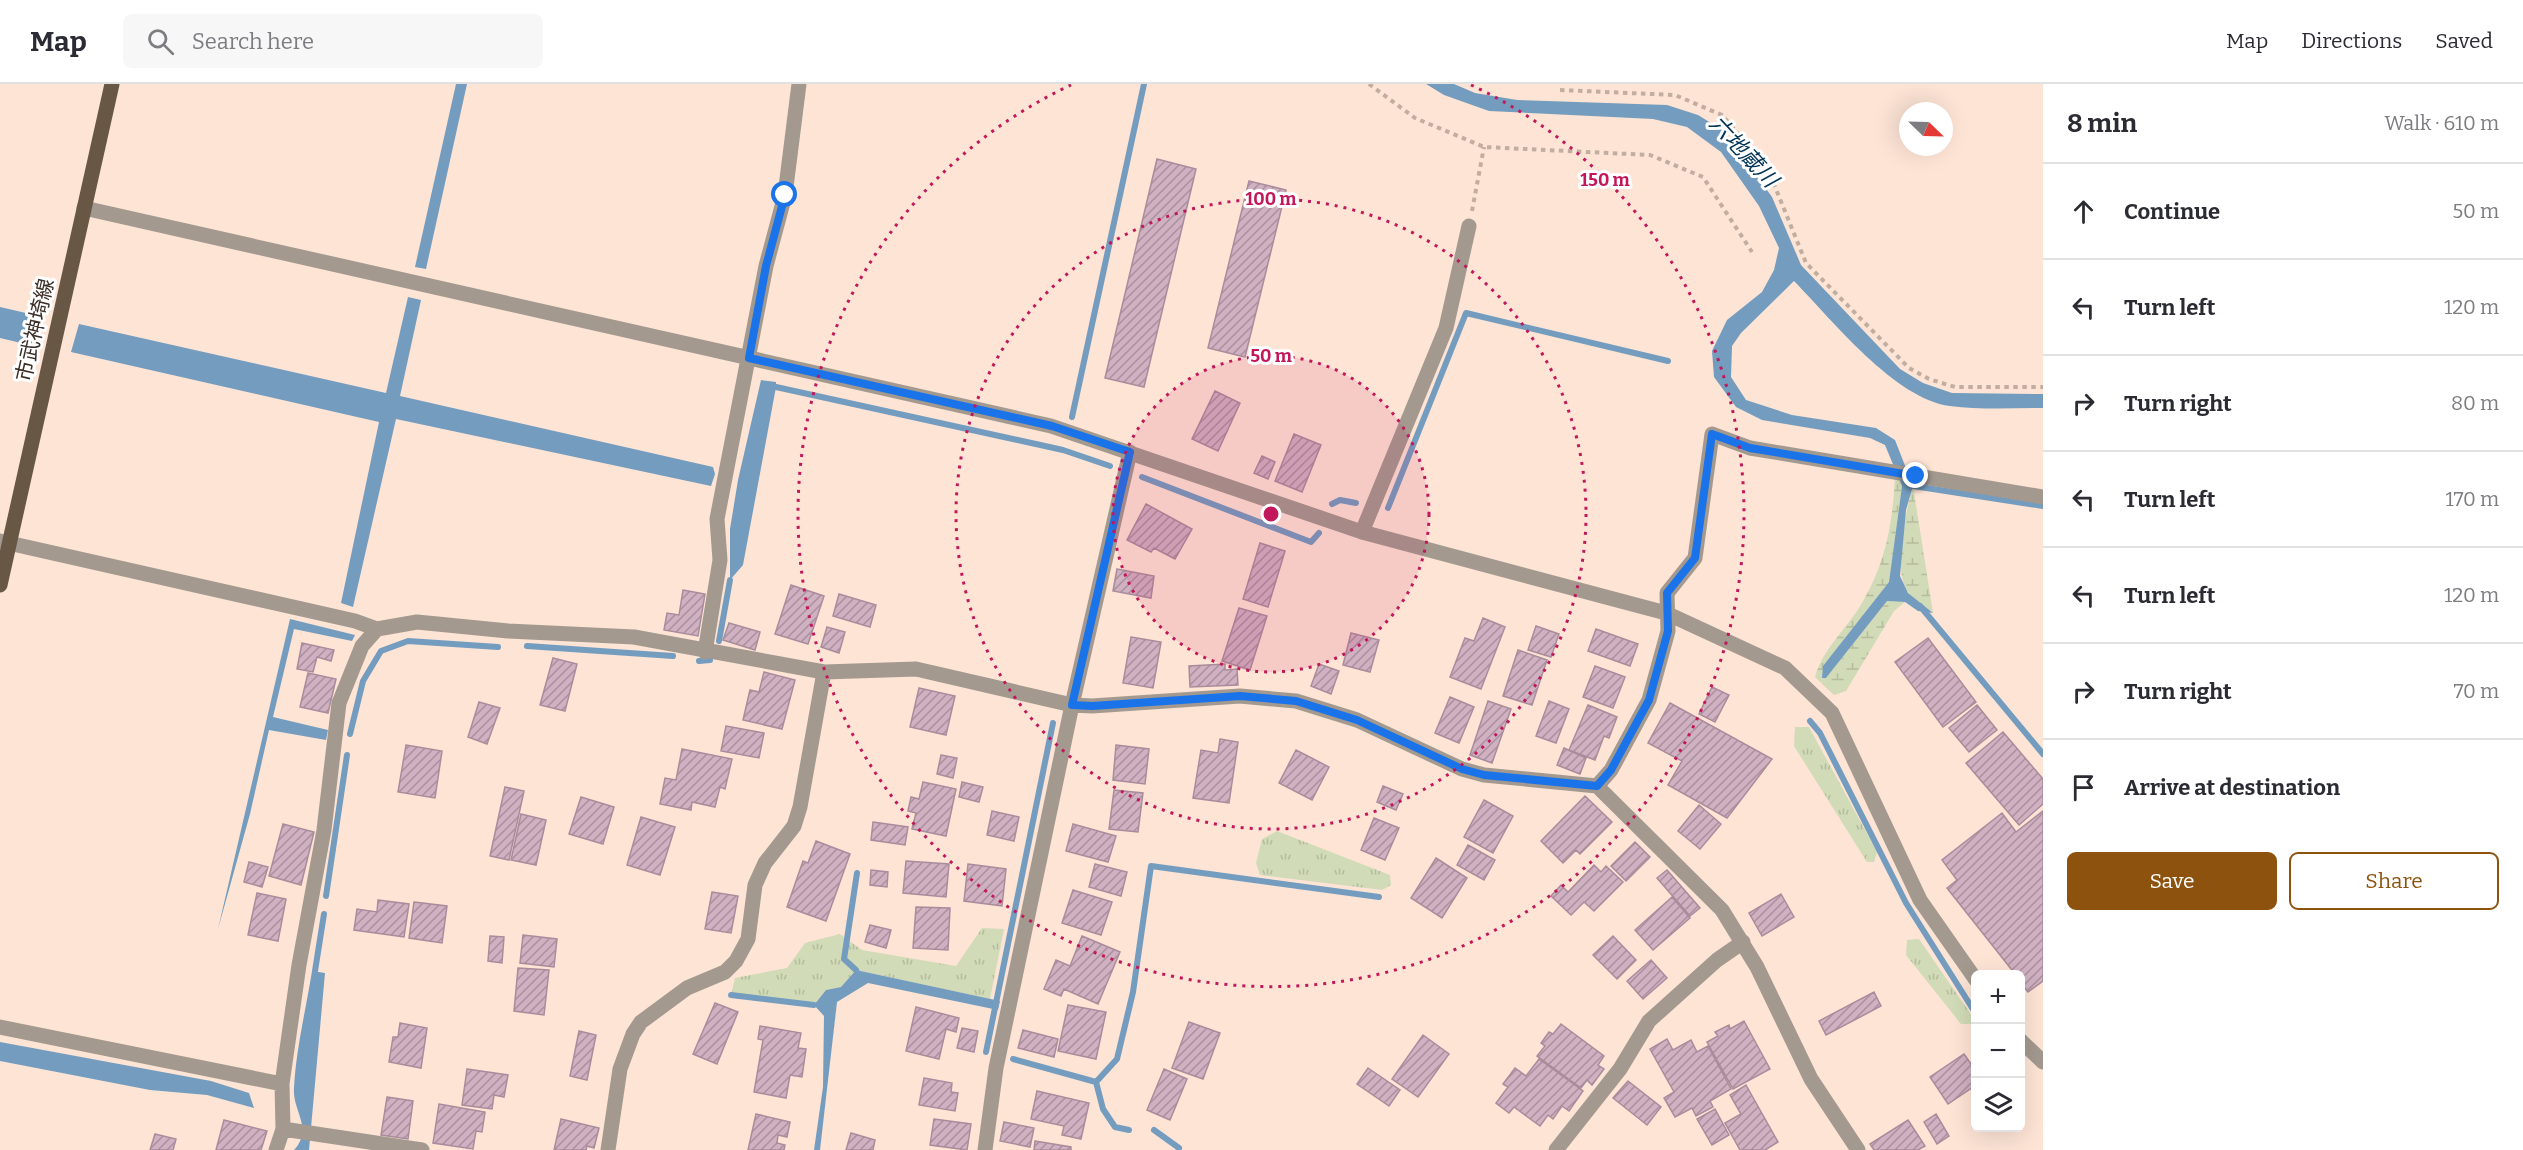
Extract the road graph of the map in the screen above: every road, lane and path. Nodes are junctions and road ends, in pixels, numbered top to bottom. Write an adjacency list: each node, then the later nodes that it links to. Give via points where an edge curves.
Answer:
1 (112, 84): 6 (main road, 市武神埼線)
2 (799, 84): 9 (street, via 785,195 766,266)
3 (1369, 84): 5 (path, via 1414,118)
4 (1560, 90): 10 (path, via 1675,95 1722,115 1767,167 1806,263 1909,368 1955,387)
5 (1484, 147): 7 (path); 8 (path, via 1650,155 1703,177)
6 (84, 208): 9 (street); 14 (main road, 市武神埼線)
7 (1469, 226): 13 (street, via 1446,328)
8 (1752, 252)
9 (749, 358): 11 (street, via 1052,426); 18 (street, via 717,519 720,560)
10 (2043, 387)
11 (1130, 452): 13 (street); 20 (street)
12 (2043, 497): 16 (street, via 1750,448 1712,434 1695,558 1667,593)
13 (1362, 532): 16 (street)
14 (5, 543): 15 (main road, 市武神埼線); 17 (street)
15 (0, 585)
16 (1666, 613): 21 (street, via 1668,631 1649,700 1611,770); 23 (street, via 1785,668 1832,713 1920,900)
17 (377, 629): 18 (street, via 417,622 634,638); 27 (street, via 362,646 339,703 324,830)
18 (705, 652): 19 (street)
19 (824, 672): 20 (street, via 916,669); 31 (street, via 795,826 765,863 755,885 748,939 725,972 687,988 642,1022 633,1034 620,1069)
20 (1072, 705): 21 (street, via 1240,696 1296,701 1357,720 1462,769 1484,775); 32 (street, via 996,1068)
21 (1597, 786): 22 (street, via 1722,910)
22 (1743, 942): 33 (street, via 1649,1021 1620,1069); 34 (street, via 1811,1079)
23 (1971, 973)
24 (0, 1027): 27 (street)
25 (2025, 1045): 26 (street)
26 (2043, 1062)
27 (282, 1084): 28 (street)
28 (291, 1130): 29 (street); 30 (street)
29 (276, 1150)
30 (422, 1150)
31 (608, 1150)
32 (986, 1150)
33 (1556, 1150)
34 (1857, 1150)

